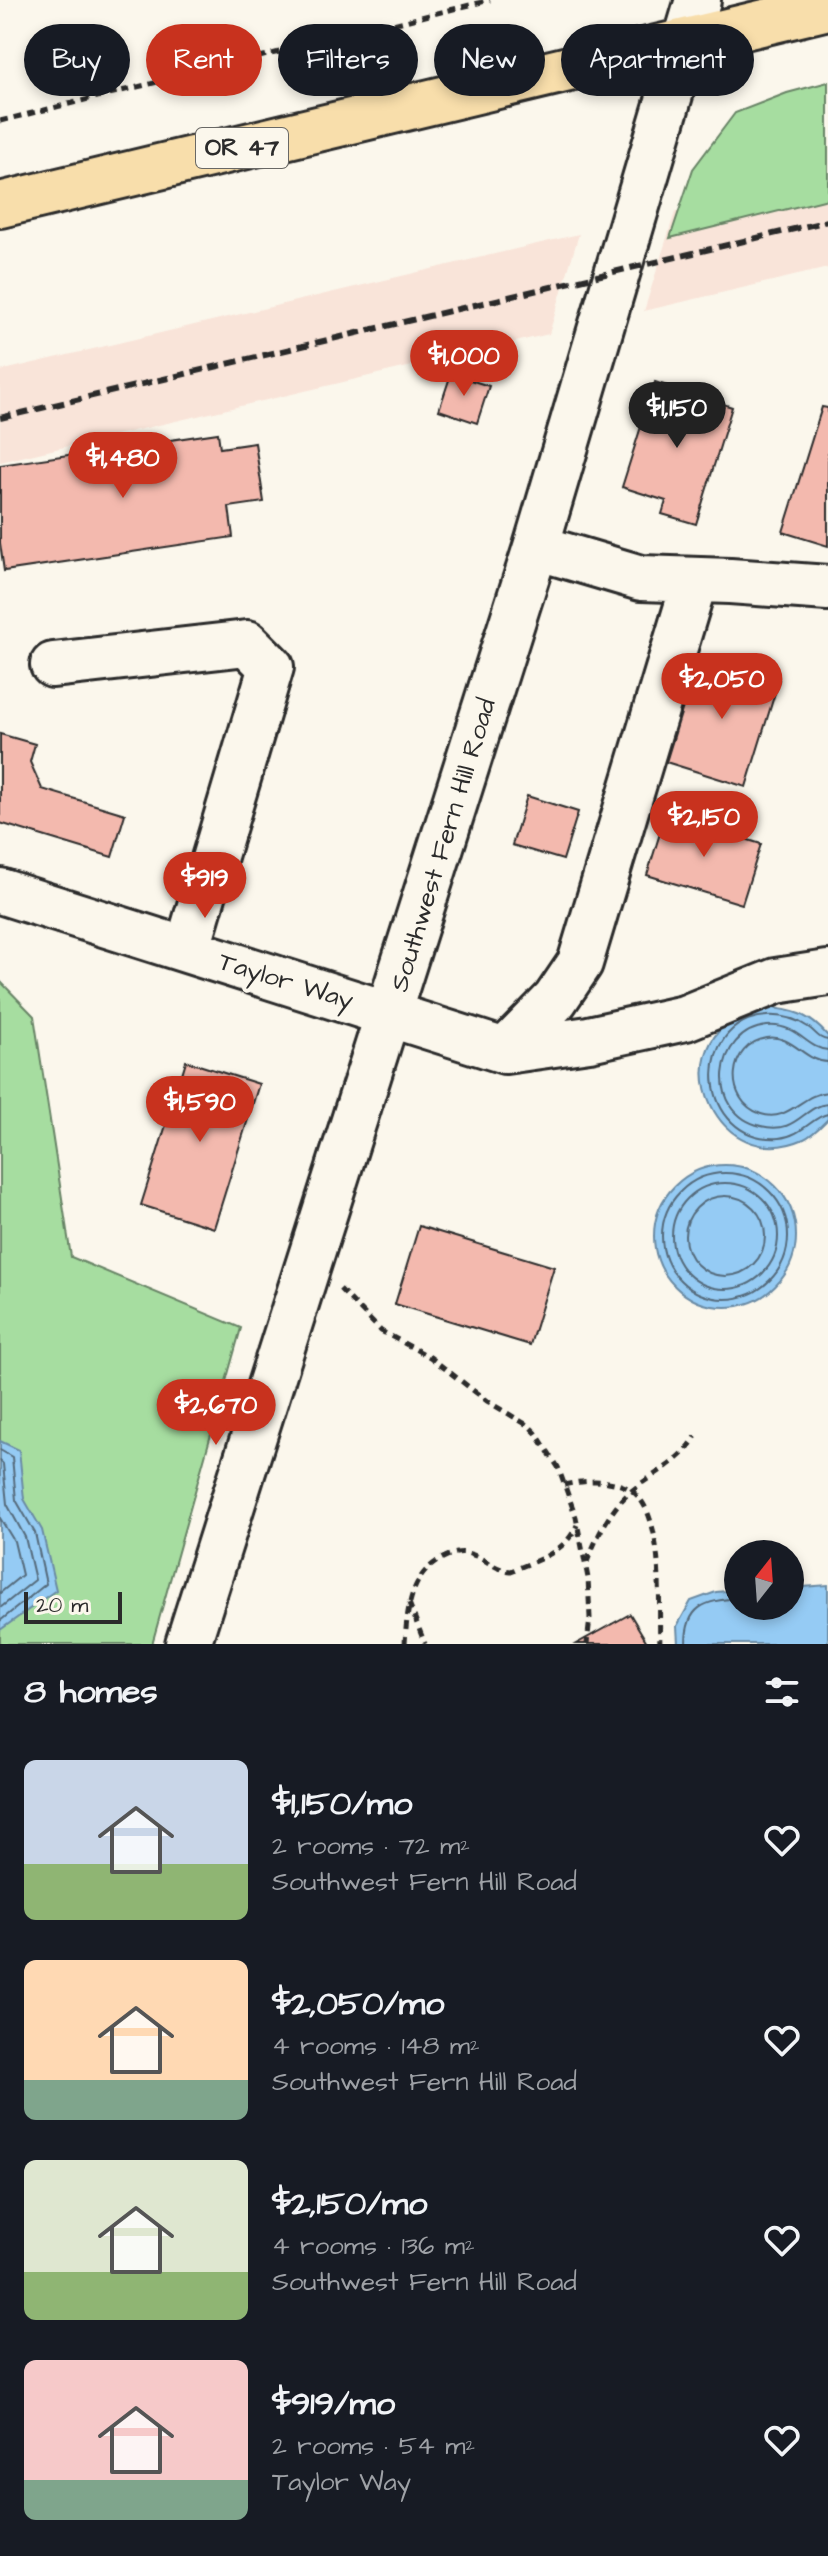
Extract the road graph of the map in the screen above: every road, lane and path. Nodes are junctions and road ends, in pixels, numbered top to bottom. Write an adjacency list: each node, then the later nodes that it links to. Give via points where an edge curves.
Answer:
1 (490, 0): 8 (path)
2 (698, 0): 4 (street, Southwest Fern Hill Road)
3 (828, 7): 5 (highway, OR 47)
4 (691, 24)
5 (754, 26)
6 (561, 73): 9 (highway, OR 47)
7 (670, 96): 10 (street, Southwest Fern Hill Road)
8 (0, 121)
9 (0, 205)
10 (536, 547): 11 (street, via 641,578); 17 (street, Southwest Fern Hill Road)
11 (695, 580): 12 (street); 18 (street, via 580,963 555,1000)
12 (828, 588)
13 (53, 665): 15 (street, via 247,643 271,667)
14 (0, 891): 15 (street, Taylor Way)
15 (187, 950): 17 (street, Taylor Way)
16 (828, 973): 18 (street, via 776,981 685,1018)
17 (390, 1013): 18 (street, Taylor Way); 19 (street, Southwest Fern Hill Road)
18 (505, 1051)
19 (308, 1271): 21 (path, via 340,1289 381,1331 430,1357 529,1426 558,1467); 26 (street, Southwest Fern Hill Road)
20 (696, 1436): 22 (path, via 679,1457)
21 (564, 1485): 22 (path, via 582,1481); 23 (path)
22 (632, 1490): 24 (path, via 601,1530); 30 (path, via 655,1537)
23 (578, 1524): 24 (path); 25 (path, via 563,1547 511,1571 473,1554 444,1557 426,1570)
24 (586, 1564): 29 (path)
25 (409, 1602): 27 (path); 28 (path)
26 (188, 1644)
27 (405, 1644)
28 (425, 1644)
29 (587, 1644)
30 (660, 1644)

